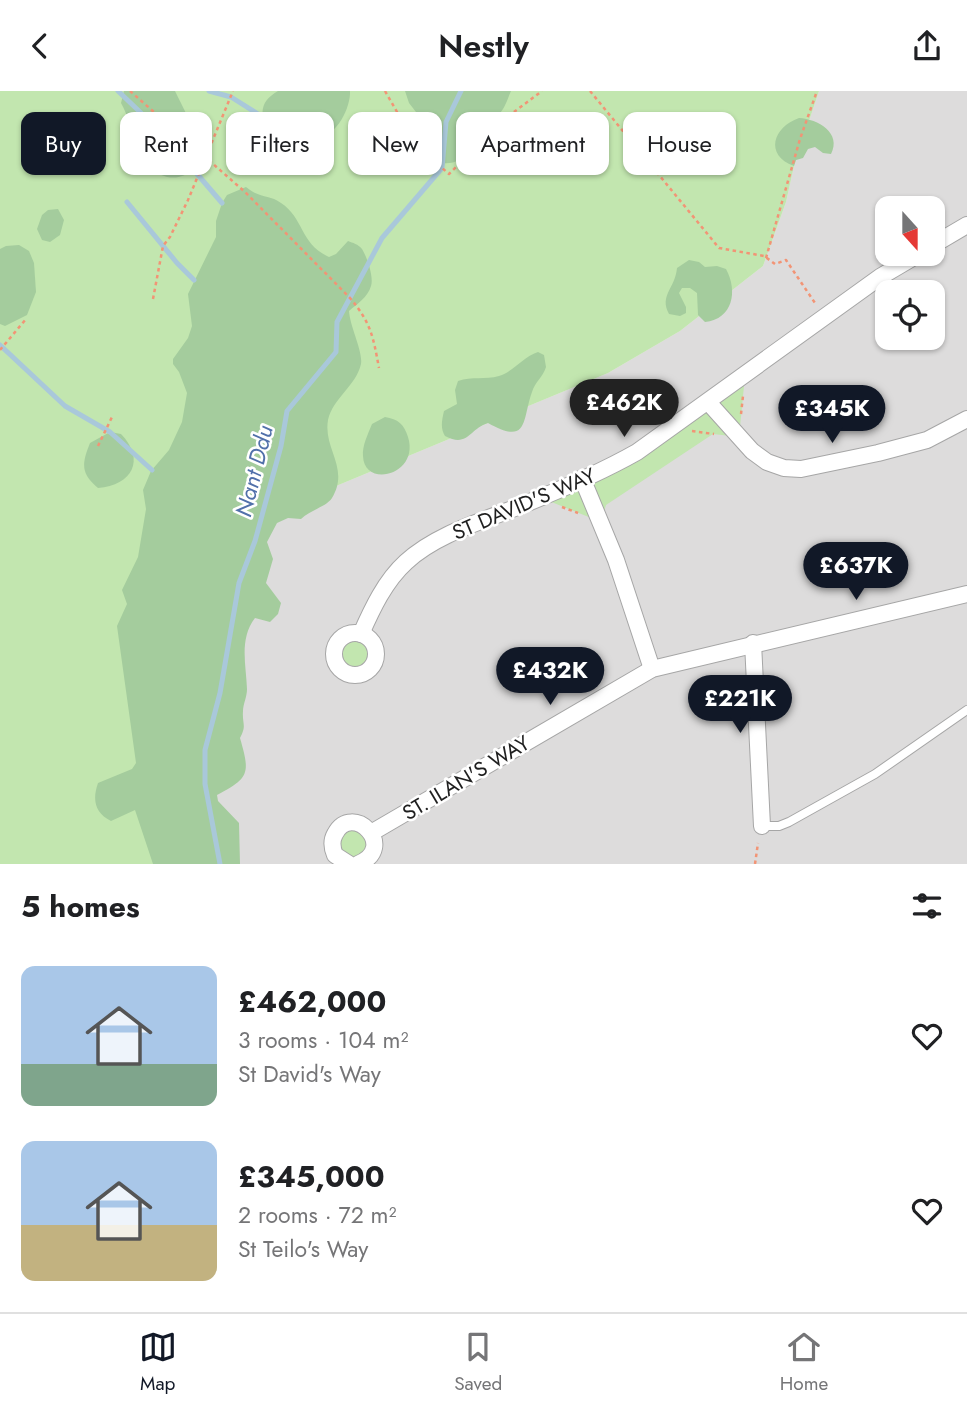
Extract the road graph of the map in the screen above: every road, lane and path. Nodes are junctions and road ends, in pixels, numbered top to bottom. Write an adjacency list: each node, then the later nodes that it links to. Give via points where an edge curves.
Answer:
1 (130, 91): 7 (path)
2 (233, 91): 8 (path)
3 (385, 91): 4 (path, via 416,145 449,174 506,118)
4 (542, 91)
5 (590, 91): 13 (path, via 719,247)
6 (817, 91): 13 (path)
7 (154, 112)
8 (212, 142)
9 (212, 162): 19 (path, via 308,254 365,317)
10 (198, 175): 15 (path, via 163,246)
11 (967, 225): 12 (street)
12 (945, 238)
13 (766, 258): 16 (path, via 775,264 786,260)
14 (900, 266): 16 (street, ST DAVID'S WAY)
15 (153, 299)
16 (825, 317): 20 (street, ST DAVID'S WAY)
17 (26, 319): 18 (path)
18 (0, 350)
19 (379, 368)
20 (708, 402): 22 (street, via 752,451 767,462 793,468 836,463 927,440); 24 (street, ST DAVID'S WAY, via 637,452)
21 (111, 417): 23 (path)
22 (967, 419)
23 (98, 446)
24 (582, 478): 26 (street, ST DAVID'S WAY, via 430,545 406,562 371,609); 28 (street, via 616,560)
25 (967, 594): 27 (street, ST. ILAN'S WAY)
26 (361, 634)
27 (753, 643): 28 (street, ST. ILAN'S WAY); 30 (street)
28 (652, 669): 31 (street, ST. ILAN'S WAY)
29 (967, 710): 30 (lane, via 875,774 789,822)
30 (762, 826): 34 (path)
31 (372, 833): 32 (street, via 355,823 337,830 333,849); 33 (street, via 373,852)
32 (349, 864)
33 (358, 864)
34 (755, 864)

